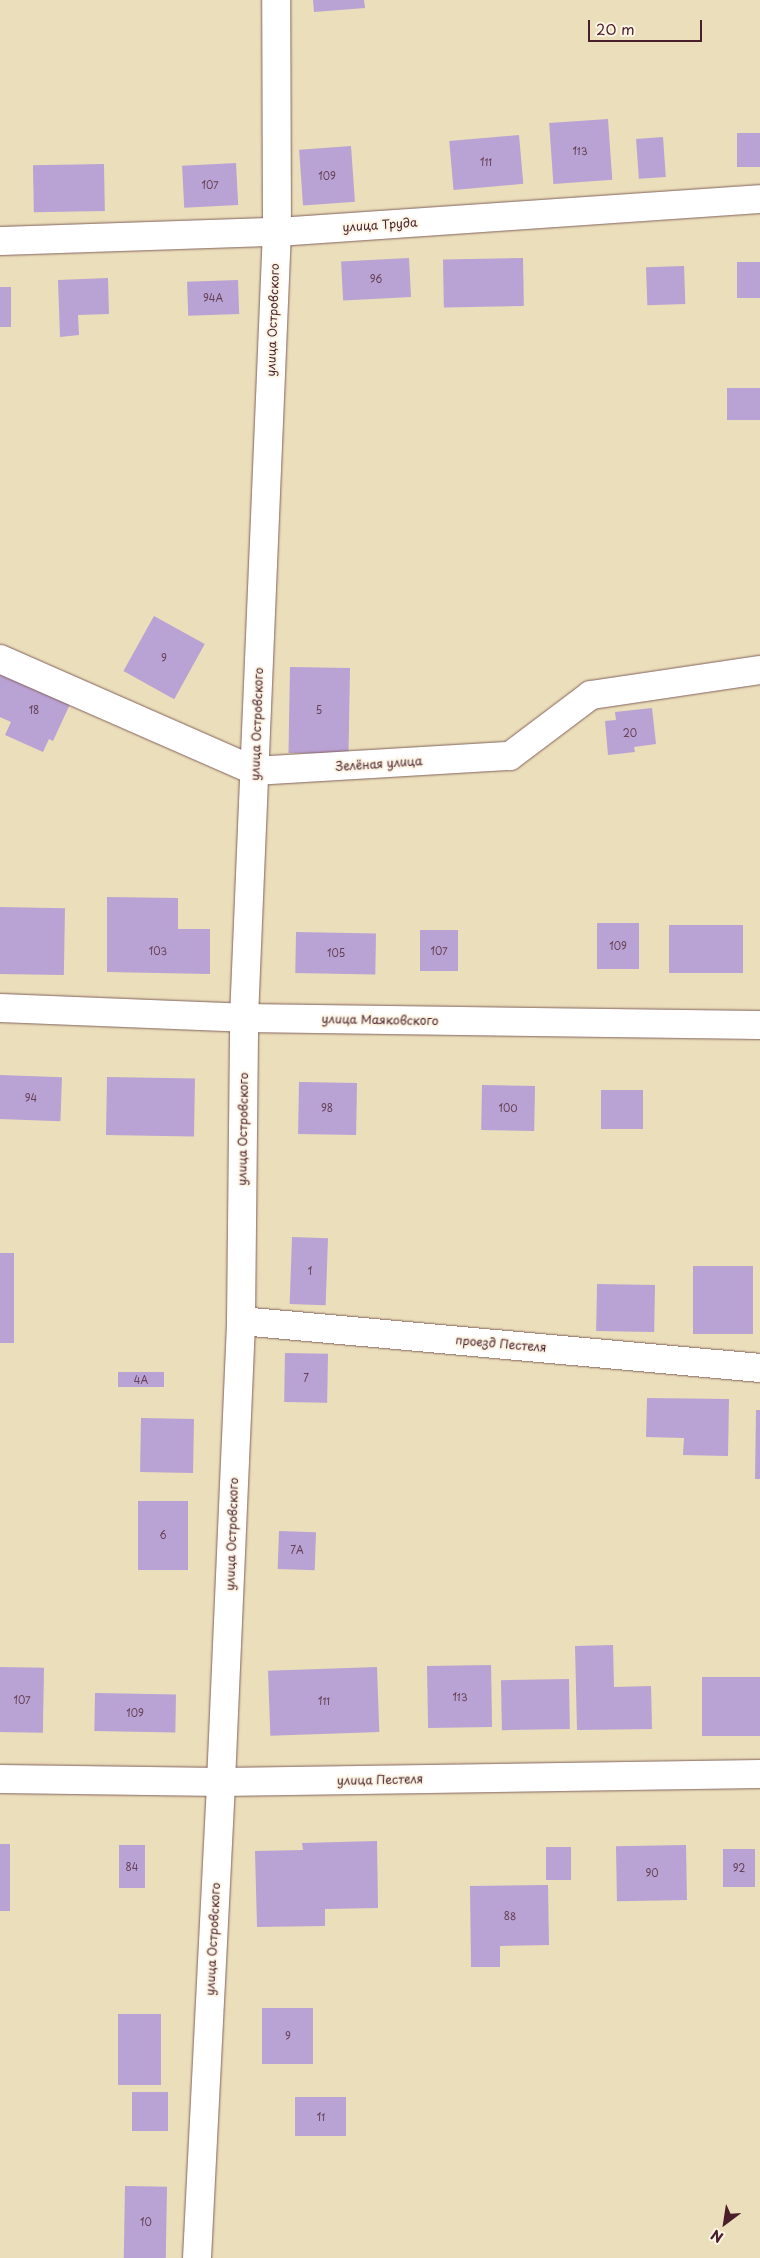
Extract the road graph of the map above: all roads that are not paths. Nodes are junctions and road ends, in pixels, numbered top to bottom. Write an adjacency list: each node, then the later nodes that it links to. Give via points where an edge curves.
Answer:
1 (276, 0): 3 (street, улица Островского)
2 (760, 199): 3 (street, улица Труда)
3 (277, 232): 4 (street, улица Труда); 7 (street, улица Островского)
4 (0, 241)
5 (0, 660): 7 (street, Зелёная улица)
6 (760, 670): 7 (street, Зелёная улица, via 592,695 510,756)
7 (255, 771): 9 (street, улица Островского)
8 (0, 1008): 9 (street, улица Маяковского)
9 (244, 1018): 10 (street, улица Маяковского); 11 (street, улица Островского)
10 (760, 1025)
11 (241, 1321): 12 (street, проезд Пестеля); 15 (street, улица Островского)
12 (760, 1368)
13 (760, 1774): 15 (street, улица Пестеля)
14 (0, 1779): 15 (street, улица Пестеля)
15 (221, 1782): 16 (street, улица Островского)
16 (197, 2258)

